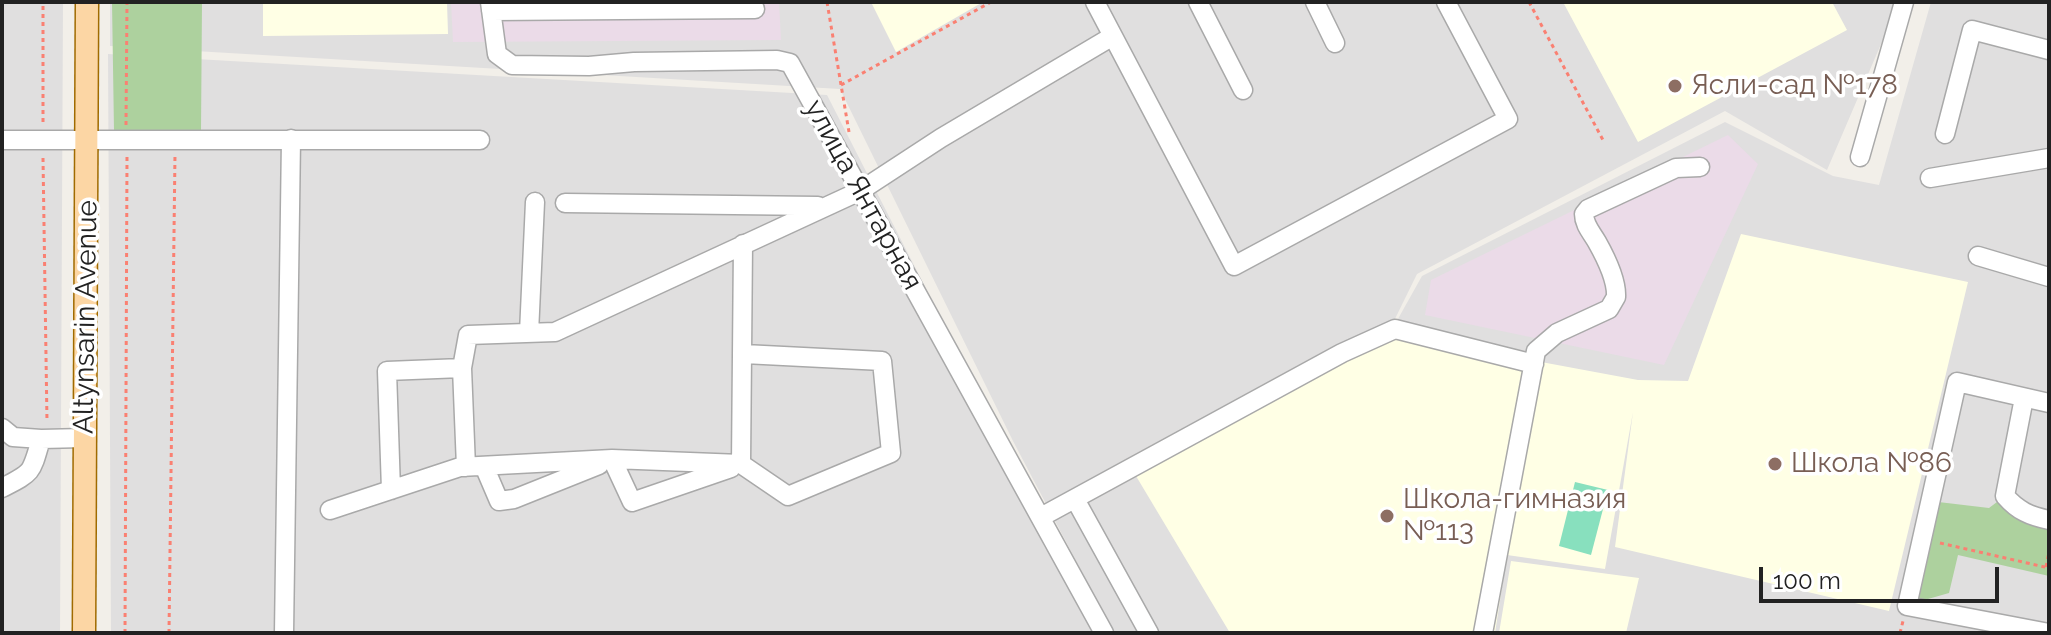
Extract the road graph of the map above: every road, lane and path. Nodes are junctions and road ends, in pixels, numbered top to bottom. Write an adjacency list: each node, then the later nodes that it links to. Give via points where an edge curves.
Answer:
1 (43, 2): 25 (path)
2 (87, 2): 20 (main road, Altynsarin Avenue)
3 (127, 2): 21 (path)
4 (827, 2): 17 (path)
5 (991, 2): 17 (path)
6 (1095, 2): 14 (street)
7 (1198, 2): 18 (street)
8 (1315, 2): 15 (street)
9 (1446, 2): 14 (street, via 1508,119 1234,266)
10 (1529, 2): 27 (path)
11 (1904, 2): 29 (street)
12 (490, 7): 13 (street); 33 (street, улица Янтарная, via 497,54 512,65 790,63)
13 (755, 9)
14 (1113, 36): 33 (street)
15 (1335, 43)
16 (2049, 50): 19 (street, via 1972,30)
17 (840, 85): 28 (path)
18 (1243, 90)
19 (1945, 134)
20 (87, 138): 21 (street); 25 (street); 48 (main road, Altynsarin Avenue)
21 (127, 138): 22 (street); 62 (path)
22 (175, 139): 23 (street); 63 (path)
23 (291, 139): 26 (street); 64 (street)
24 (2, 140): 25 (street)
25 (42, 140): 47 (path)
26 (480, 140)
27 (1603, 140)
28 (851, 146)
29 (1860, 157)
30 (2049, 158): 32 (street)
31 (1700, 167): 42 (street, via 1676,168 1588,209 1584,221 1610,272 1616,297 1609,309 1545,341)
32 (1930, 178)
33 (860, 191): 36 (street); 56 (street, улица Янтарная)
34 (535, 202): 40 (street)
35 (565, 203): 36 (street)
36 (825, 206): 37 (street)
37 (743, 244): 40 (street, via 555,332); 41 (street)
38 (1978, 256): 39 (street)
39 (2049, 277)
40 (529, 333): 43 (street, via 468,335)
41 (744, 354): 50 (street); 50 (street, via 882,361 891,453 788,496)
42 (1534, 364): 54 (street, via 1395,329); 67 (street)
43 (462, 368): 51 (street); 53 (street, via 387,371)
44 (2024, 398): 45 (street); 57 (street, via 2005,496 2029,516); 58 (street, via 1957,382)
45 (2049, 403)
46 (2, 428): 47 (street, via 13,437)
47 (44, 433): 48 (street); 52 (street, via 33,470)
48 (84, 438): 61 (main road, Altynsarin Avenue)
49 (612, 459): 50 (street); 50 (street, via 632,502); 51 (street); 51 (street, via 499,501)
50 (741, 464)
51 (475, 466): 53 (street)
52 (2, 488)
53 (391, 490): 55 (street)
54 (1075, 499): 56 (street); 66 (street)
55 (330, 510)
56 (1041, 517): 65 (street, улица Янтарная)
57 (2049, 520)
58 (1922, 539): 60 (path); 68 (street, via 1907,606)
59 (2049, 552): 60 (path)
60 (2048, 568)
61 (84, 633)
62 (125, 633)
63 (169, 633)
64 (284, 633)
65 (1104, 633)
66 (1149, 633)
67 (1483, 633)
68 (2049, 633)

